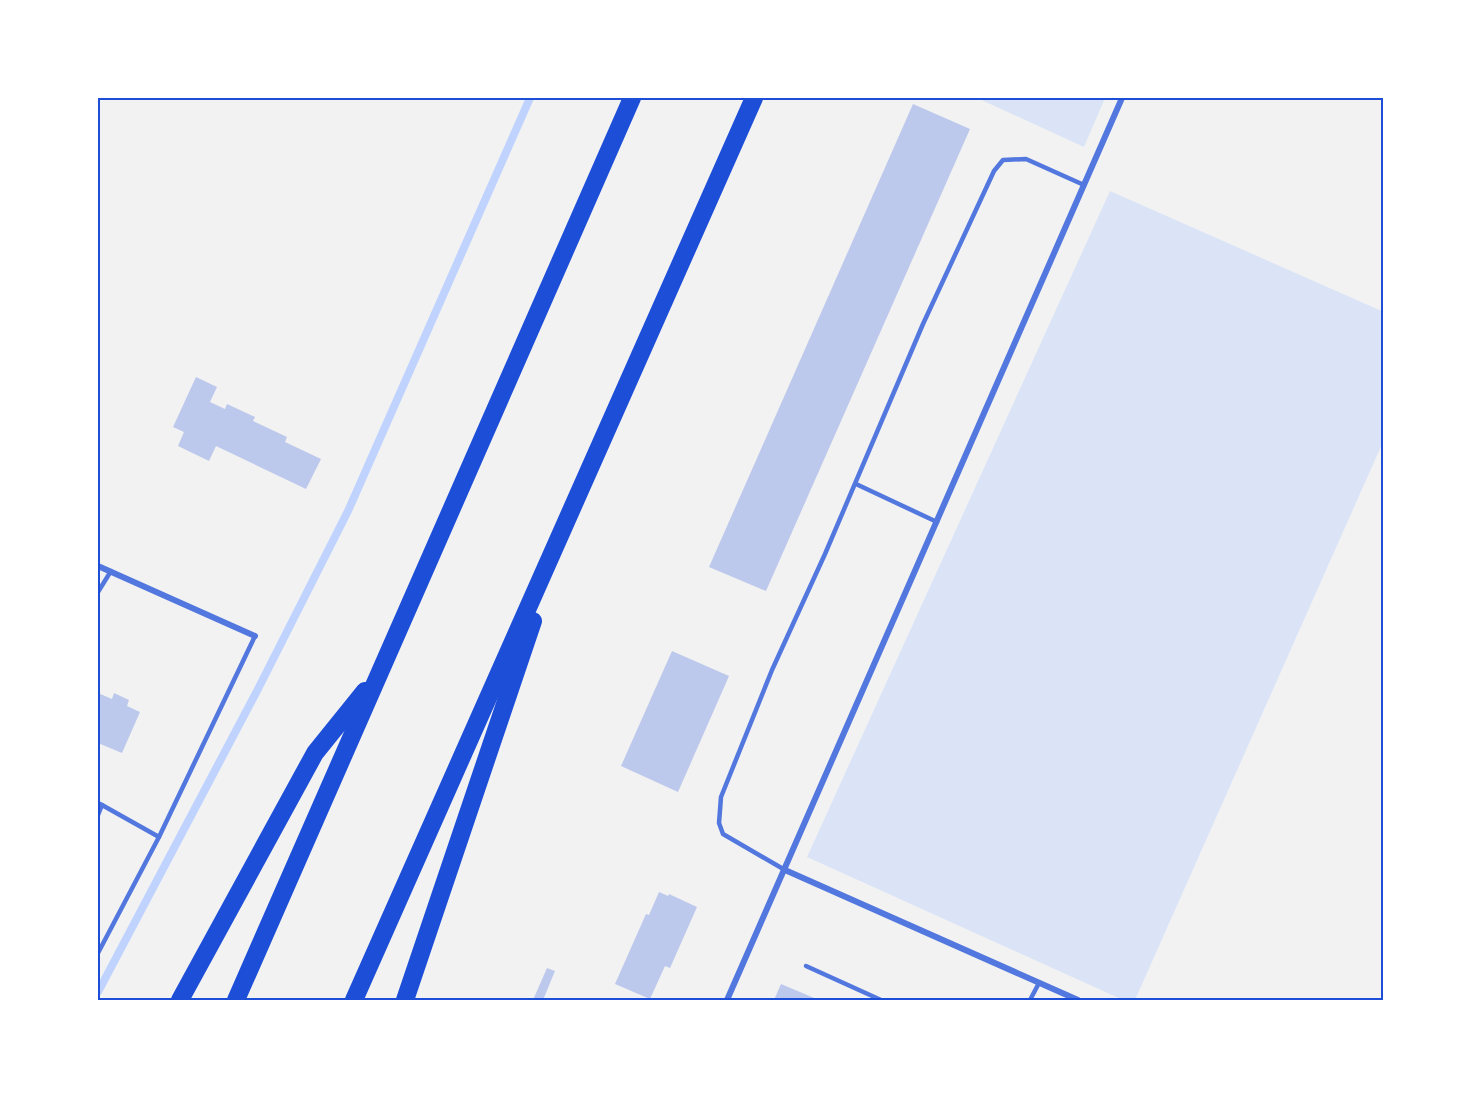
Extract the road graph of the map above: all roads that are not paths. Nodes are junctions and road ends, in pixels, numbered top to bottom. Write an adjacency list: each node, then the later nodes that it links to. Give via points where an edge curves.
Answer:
1 (632, 98): 12 (highway)
2 (754, 98): 6 (highway)
3 (1122, 98): 4 (street)
4 (1084, 185): 5 (lane, via 1026,159 1003,160 994,171 923,324); 7 (street)
5 (856, 484): 7 (lane); 16 (lane, via 772,670 721,797 718,823 723,834)
6 (570, 511): 22 (highway); 23 (highway)
7 (937, 522): 16 (street)
8 (98, 566): 9 (street)
9 (111, 572): 10 (lane); 11 (street)
10 (98, 592)
11 (255, 636): 15 (lane)
12 (379, 674): 20 (highway, via 315,753); 21 (highway)
13 (100, 804): 14 (lane); 15 (lane)
14 (98, 815)
15 (159, 837): 17 (lane)
16 (785, 870): 19 (street); 24 (street)
17 (98, 953)
18 (806, 966): 25 (lane)
19 (1039, 983): 26 (lane); 27 (street)
20 (180, 1000)
21 (236, 1000)
22 (354, 1000)
23 (405, 1000)
24 (727, 1000)
25 (881, 1000)
26 (1030, 1000)
27 (1077, 1000)

